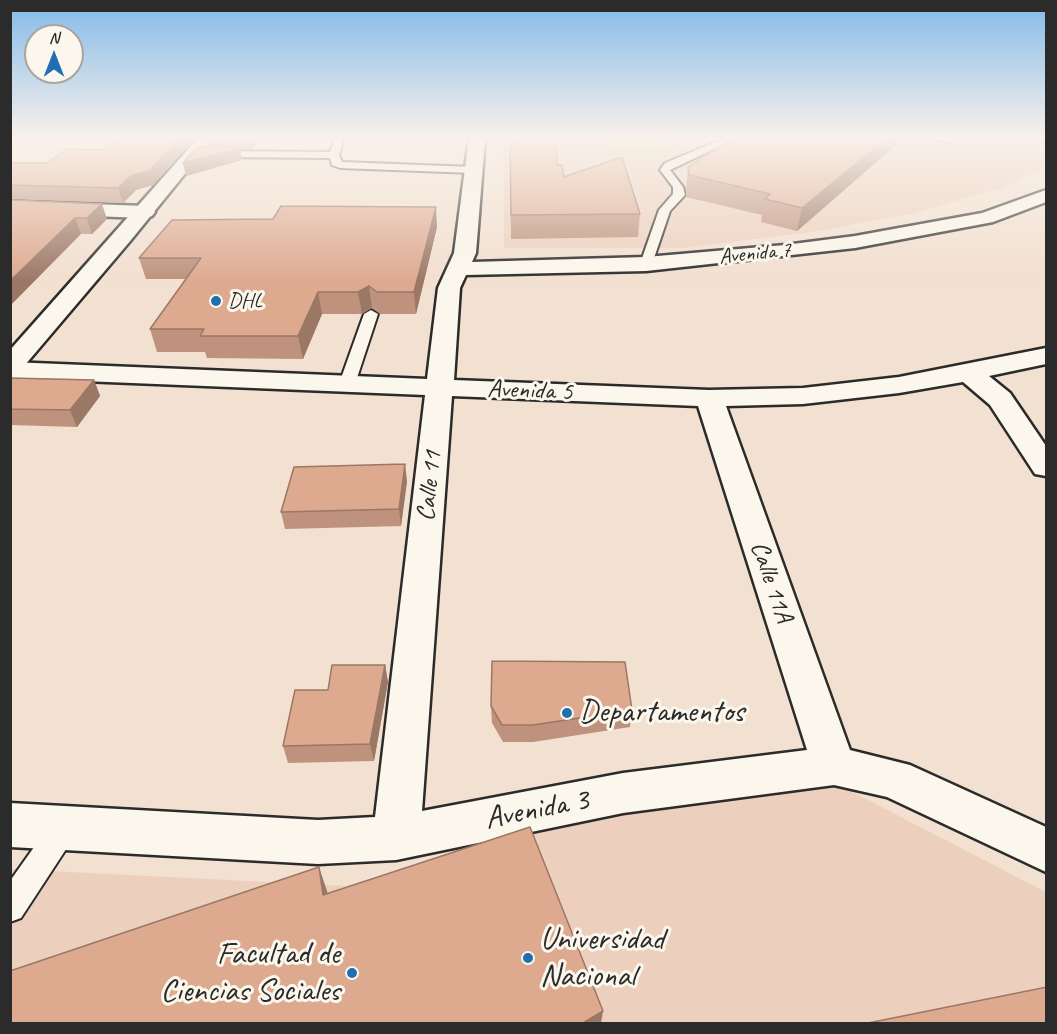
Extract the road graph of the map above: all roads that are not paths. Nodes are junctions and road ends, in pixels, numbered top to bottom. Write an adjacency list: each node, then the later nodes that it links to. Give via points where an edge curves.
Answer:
1 (166, 186): 6 (street)
2 (472, 186): 8 (street, Calle 11, via 465,253)
3 (677, 186): 7 (lane, via 679,195 665,210)
4 (1047, 196): 7 (street, Avenida 7, via 986,218 855,242)
5 (10, 207): 6 (street)
6 (145, 212): 11 (street)
7 (646, 264): 8 (street, Avenida 7)
8 (457, 269): 14 (street, Calle 11, via 449,288)
9 (371, 314): 13 (lane)
10 (1047, 356): 12 (street, Avenida 5)
11 (10, 368): 13 (street, Avenida 5)
12 (968, 373): 15 (street, Avenida 5, via 803,396); 16 (street, via 1000,399)
13 (347, 384): 14 (street, Avenida 5)
14 (440, 387): 15 (street, Avenida 5); 20 (street, Calle 11)
15 (708, 398): 17 (street, Calle 11A)
16 (1047, 467)
17 (834, 766): 20 (street, Avenida 3, via 623,793); 21 (street, Avenida 3, via 894,779)
18 (10, 825): 19 (street, Avenida 3)
19 (64, 828): 20 (street, Avenida 3, via 318,842); 22 (lane)
20 (396, 838)
21 (1047, 850)
22 (10, 906)

